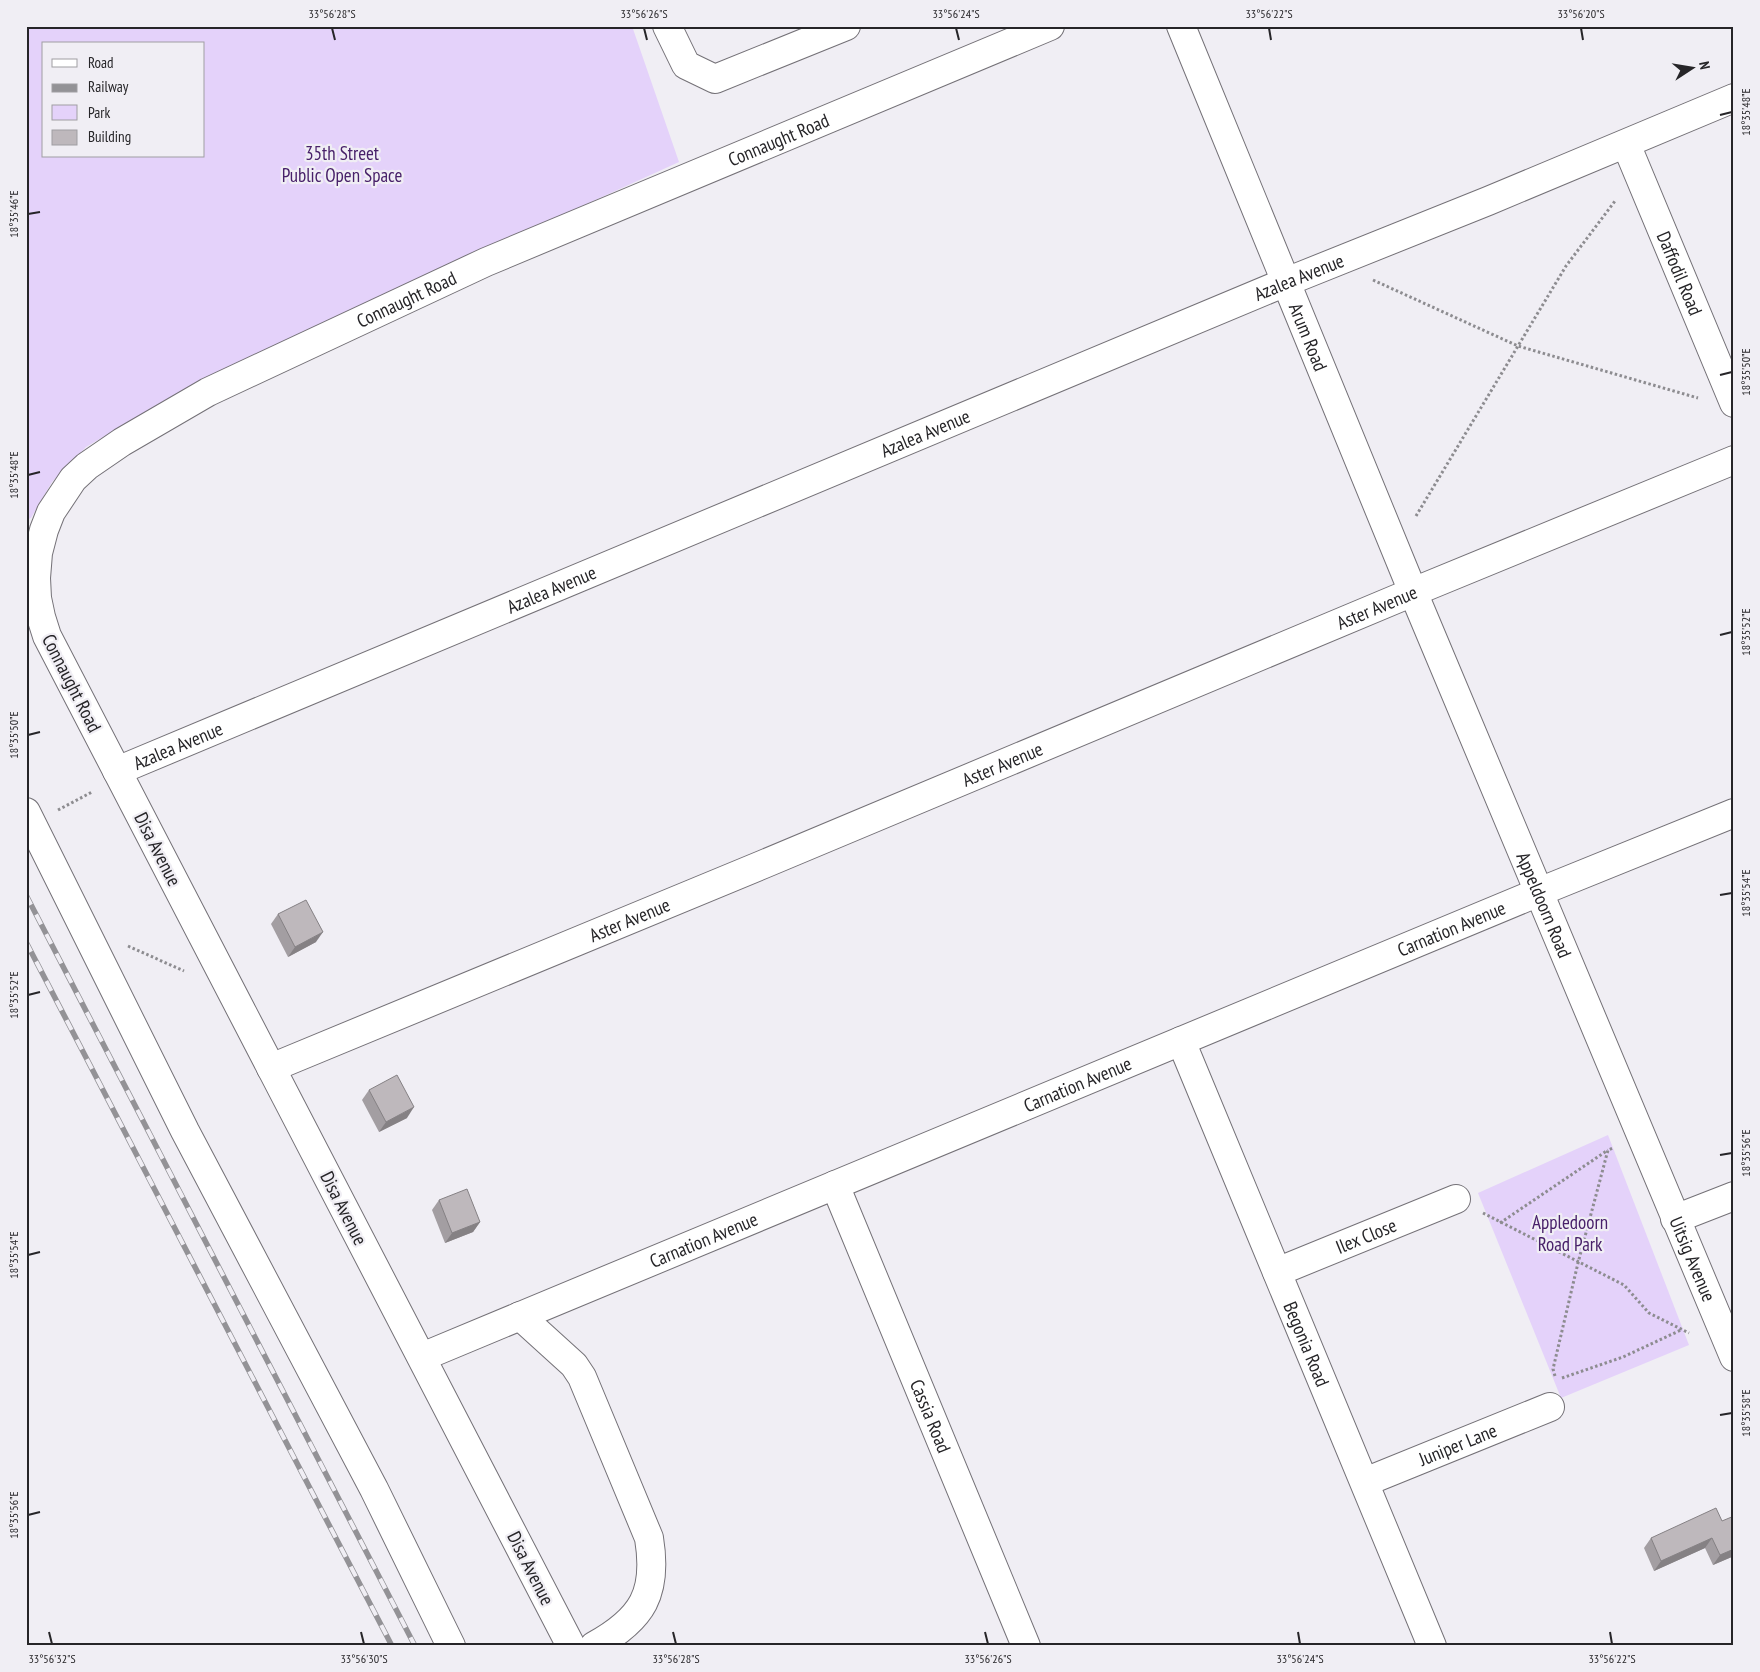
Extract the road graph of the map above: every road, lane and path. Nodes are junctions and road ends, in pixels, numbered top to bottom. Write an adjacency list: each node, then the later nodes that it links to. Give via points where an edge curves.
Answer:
1 (667, 26): 2 (street, via 686,65 715,78)
2 (846, 26)
3 (1050, 26): 16 (street, Connaught Road, via 486,262 208,392 87,466 62,495 44,530 38,554 37,598 47,636)
4 (1181, 26): 9 (street, Arum Road)
5 (1734, 98): 6 (street, Azalea Avenue)
6 (1626, 144): 9 (street, Azalea Avenue); 12 (street, Daffodil Road)
7 (1621, 194): 10 (path, via 1566,266)
8 (1371, 279): 10 (path)
9 (1286, 282): 15 (street, Arum Road); 16 (street, Azalea Avenue)
10 (1518, 346): 11 (path); 14 (path)
11 (1705, 400)
12 (1734, 403)
13 (1734, 460): 15 (street, Aster Avenue)
14 (1416, 516)
15 (1413, 592): 19 (street, Appeldoorn Road); 21 (street, Aster Avenue)
16 (117, 771): 18 (path, via 91,794 62,809); 21 (street, Disa Avenue)
17 (1734, 813): 19 (street, Carnation Avenue)
18 (28, 815): 38 (street, via 185,1131 374,1489)
19 (1538, 892): 20 (street, Carnation Avenue); 22 (street, Appeldoorn Road)
20 (1181, 1041): 24 (street, Carnation Avenue); 30 (street, Begonia Road)
21 (271, 1068): 34 (street, Disa Avenue)
22 (1640, 1134): 23 (path); 27 (street, Appeldoorn Road)
23 (1608, 1150): 28 (path); 29 (path)
24 (835, 1185): 31 (street, Carnation Avenue); 41 (street, Cassia Road)
25 (1734, 1196): 27 (street, Uitsig Avenue)
26 (1456, 1199): 28 (path); 30 (street, Ilex Close)
27 (1676, 1219): 32 (street, Uitsig Avenue)
28 (1500, 1223): 29 (path)
29 (1578, 1263): 33 (path, via 1624,1285 1649,1313); 33 (path, via 1553,1369 1556,1380 1623,1357)
30 (1277, 1272): 37 (street, Begonia Road)
31 (520, 1316): 34 (street, Carnation Avenue); 40 (street, via 574,1365 582,1377 649,1538 651,1576 642,1606 627,1625)
32 (1718, 1320): 33 (path, via 1688,1333); 35 (street, Uitsig Avenue)
33 (1681, 1330)
34 (422, 1357): 39 (street, Disa Avenue)
35 (1734, 1357)
36 (1550, 1407): 37 (street, Juniper Lane)
37 (1365, 1482): 42 (street, Begonia Road)
38 (451, 1646)
39 (571, 1646)
40 (594, 1646)
41 (1026, 1646)
42 (1432, 1646)

